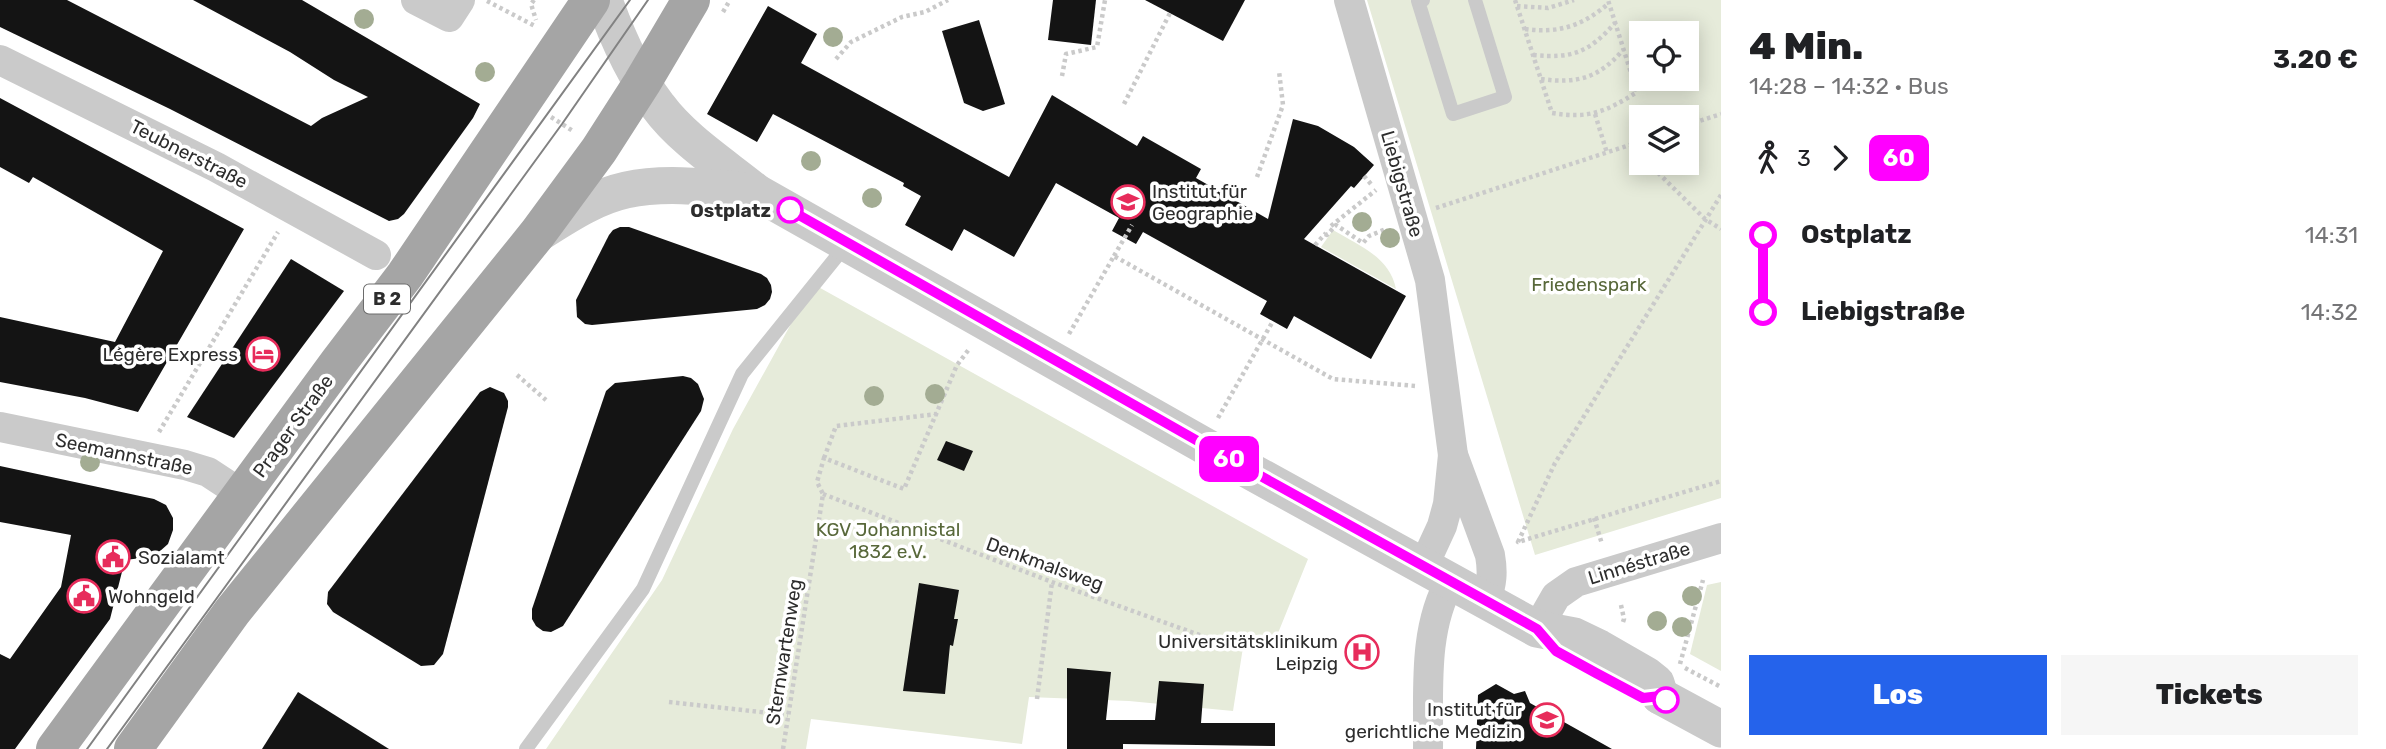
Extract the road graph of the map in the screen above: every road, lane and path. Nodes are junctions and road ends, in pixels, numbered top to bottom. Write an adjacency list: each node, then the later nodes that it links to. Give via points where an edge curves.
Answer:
1 (416, 0): 15 (street)
2 (486, 0): 3 (path, via 539,28 531,4)
3 (534, 0)
4 (591, 0): 28 (main road, B 2)
5 (604, 0): 26 (street)
6 (691, 0): 26 (main road)
7 (948, 0): 21 (path, via 851,42)
8 (1105, 0): 24 (path, via 1097,47 1066,54)
9 (1349, 0): 37 (street, Liebigstraße)
10 (1423, 0): 11 (lane, via 1418,1 1452,114 1505,97)
11 (1475, 0)
12 (1574, 0): 14 (path, via 1548,8)
13 (1609, 1): 17 (path); 18 (path, via 1575,26 1550,32)
14 (1516, 3): 18 (path)
15 (455, 8)
16 (1170, 13): 27 (path)
17 (1615, 23): 19 (path); 20 (path, via 1585,51 1561,57)
18 (1525, 29): 20 (path)
19 (1623, 50): 25 (path, via 1606,67 1579,80); 29 (path, via 1637,92)
20 (1533, 55): 25 (path)
21 (836, 59)
22 (0, 60): 41 (street, Teubnerstraße)
23 (1279, 71): 36 (path, via 1283,105)
24 (1062, 76)
25 (1541, 79): 29 (path, via 1552,113)
26 (642, 83): 38 (street, via 671,121); 45 (main road)
27 (1124, 104)
28 (536, 107): 32 (path); 67 (main road, Prager Straße / B 2, via 338,363)
29 (1595, 114): 34 (path)
30 (1721, 114): 31 (path)
31 (1699, 121)
32 (580, 135)
33 (1629, 145): 34 (path)
34 (1607, 153): 40 (path)
35 (1660, 175): 42 (path)
36 (1257, 177)
37 (1401, 181): 46 (path, via 1377,190); 57 (street, Liebigstraße, via 1430,281)
38 (756, 192): 45 (street, via 691,187 626,190 582,206); 47 (street)
39 (1721, 195): 42 (path)
40 (1438, 207)
41 (292, 208): 50 (street, Teubnerstraße); 63 (path)
42 (1705, 219): 44 (path); 68 (path, via 1555,463 1518,542)
43 (1132, 225): 51 (path)
44 (1721, 229)
45 (538, 233): 83 (main road, via 232,612)
46 (1325, 234): 48 (path, via 1336,225); 49 (path)
47 (847, 243): 53 (street); 84 (lane, via 742,374 643,589)
48 (1363, 243)
49 (1315, 245)
50 (376, 255)
51 (1114, 256): 54 (path); 55 (path)
52 (1273, 321): 54 (path)
53 (990, 322): 55 (street); 59 (path, via 957,365)
54 (1263, 339): 57 (path, via 1333,379); 61 (path)
55 (1054, 359): 61 (street)
56 (517, 375): 58 (path)
57 (1445, 387): 62 (street, Liebigstraße)
58 (546, 400)
59 (938, 414): 64 (path, Sternwartenweg, via 836,426); 64 (path, via 904,489)
60 (0, 427): 63 (street, Seemannstraße)
61 (1203, 444): 71 (street)
62 (1453, 455): 71 (street, Liebigstraße); 74 (street, Liebigstraße, via 1490,555 1492,583)
63 (145, 457): 67 (street, Seemannstraße, via 208,472)
64 (824, 458): 66 (path, Sternwartenweg, via 817,482)
65 (1721, 481): 68 (path)
66 (823, 494): 73 (path, Denkmalsweg); 80 (path, Sternwartenweg)
67 (243, 495): 82 (main road, Prager Straße / B 2)
68 (1594, 519): 70 (path)
69 (1721, 538): 75 (street, Linnéstraße, via 1576,582 1556,596)
70 (1602, 545)
71 (1437, 572): 74 (street); 86 (street, Liebigstraße)
72 (1703, 580): 77 (path, via 1680,665)
73 (1052, 583): 76 (path, Denkmalsweg); 78 (path)
74 (1486, 600): 75 (street)
75 (1537, 629): 81 (street, via 1556,651 1596,673 1643,698 1660,696)
76 (1219, 642)
77 (1721, 687)
78 (1037, 699)
79 (669, 702): 80 (path)
80 (788, 715): 85 (path, Sternwartenweg)
81 (1721, 729)
82 (55, 749)
83 (134, 749)
84 (526, 749)
85 (783, 749)
86 (1428, 749)

